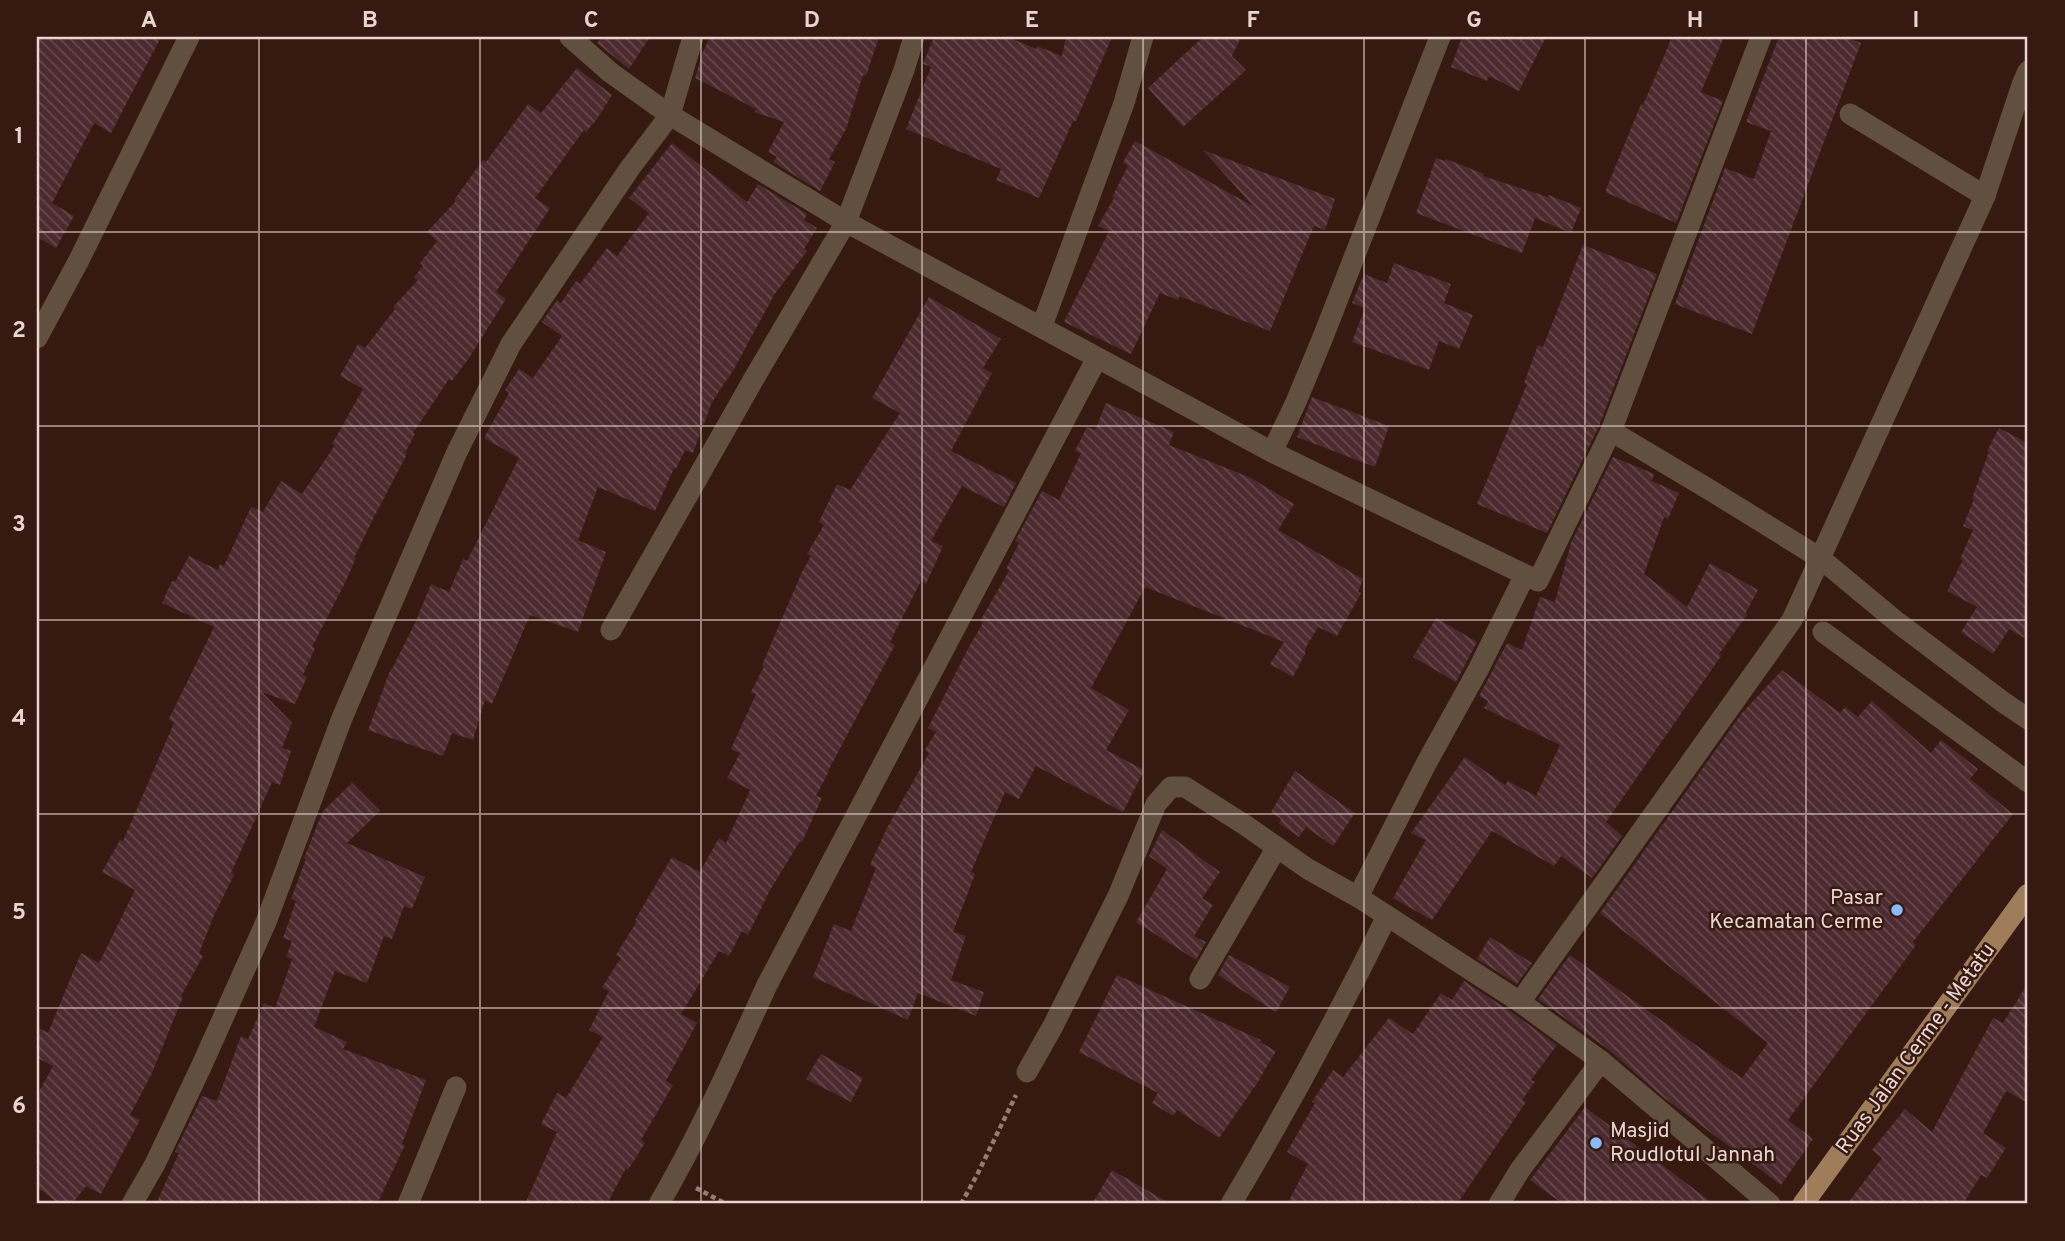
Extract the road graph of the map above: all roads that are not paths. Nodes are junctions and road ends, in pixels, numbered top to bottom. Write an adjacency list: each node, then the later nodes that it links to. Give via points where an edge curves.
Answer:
1 (189, 37): 14 (street)
2 (570, 37): 10 (street)
3 (693, 37): 10 (street)
4 (914, 37): 12 (street)
5 (1143, 37): 13 (street, via 1124,103)
6 (1440, 37): 17 (street, via 1323,337)
7 (1761, 37): 16 (street)
8 (2028, 71): 11 (street)
9 (1850, 114): 11 (street)
10 (670, 115): 12 (street); 33 (street, via 511,344 469,428 342,718 266,922 178,1116)
11 (1985, 196): 18 (street)
12 (846, 222): 13 (street); 20 (street)
13 (1042, 326): 15 (street)
14 (37, 338)
15 (1097, 358): 17 (street); 35 (street, via 774,973)
16 (1611, 431): 18 (street); 19 (street, via 1538,581)
17 (1272, 452): 19 (street)
18 (1820, 558): 22 (street); 29 (street, via 1792,620)
19 (1525, 575): 26 (street)
20 (611, 630)
21 (1823, 632): 23 (street)
22 (2028, 719)
23 (2028, 782)
24 (1277, 847): 26 (street); 28 (street); 31 (street, via 1185,787 1171,787 1156,804 1118,896)
25 (2028, 894): 39 (main road, Ruas Jalan Cerme - Metatu)
26 (1358, 897): 27 (street)
27 (1387, 916): 29 (street); 36 (street, via 1350,992)
28 (1200, 979)
29 (1520, 1002): 30 (street)
30 (1601, 1061): 37 (street); 38 (street)
31 (1027, 1072)
32 (456, 1087): 34 (street)
33 (132, 1204)
34 (408, 1204)
35 (659, 1204)
36 (1231, 1204)
37 (1499, 1204)
38 (1770, 1204)
39 (1804, 1204)

